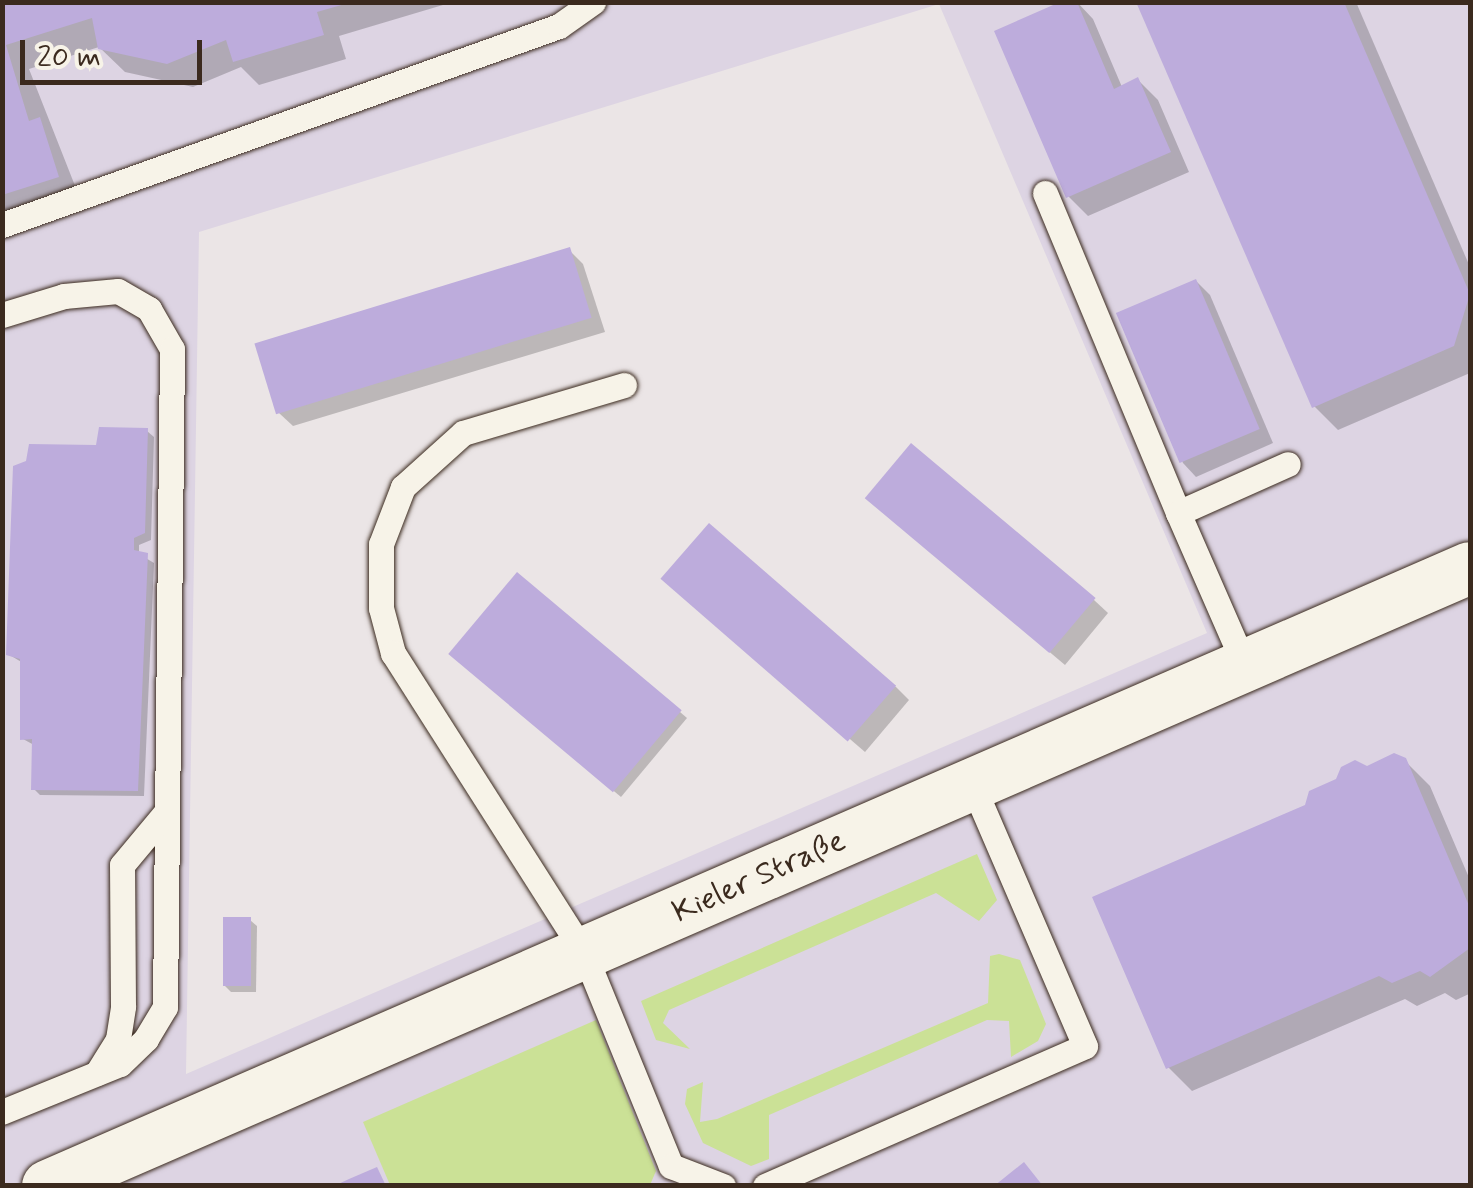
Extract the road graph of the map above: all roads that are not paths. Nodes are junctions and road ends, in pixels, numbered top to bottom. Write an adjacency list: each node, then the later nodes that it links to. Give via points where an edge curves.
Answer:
1 (592, 2): 3 (lane, via 559,26)
2 (1045, 192): 7 (lane)
3 (2, 225)
4 (2, 316): 11 (lane, via 64,296 118,291 149,309 172,349)
5 (624, 384): 12 (lane, via 463,433 404,487 381,544 381,608 393,654)
6 (1288, 464): 7 (lane)
7 (1178, 513): 9 (lane)
8 (1470, 568): 9 (street, Kieler Straße)
9 (1245, 666): 10 (street, Kieler Straße)
10 (972, 784): 12 (street, Kieler Straße); 17 (lane, via 1085,1046)
11 (168, 811): 13 (lane, via 122,864 123,1006 118,1040); 13 (lane, via 166,1007 146,1040 120,1064)
12 (584, 954): 15 (street, Kieler Straße); 16 (lane, via 671,1166)
13 (97, 1073): 14 (lane)
14 (2, 1112)
15 (48, 1186)
16 (723, 1186)
17 (765, 1186)

